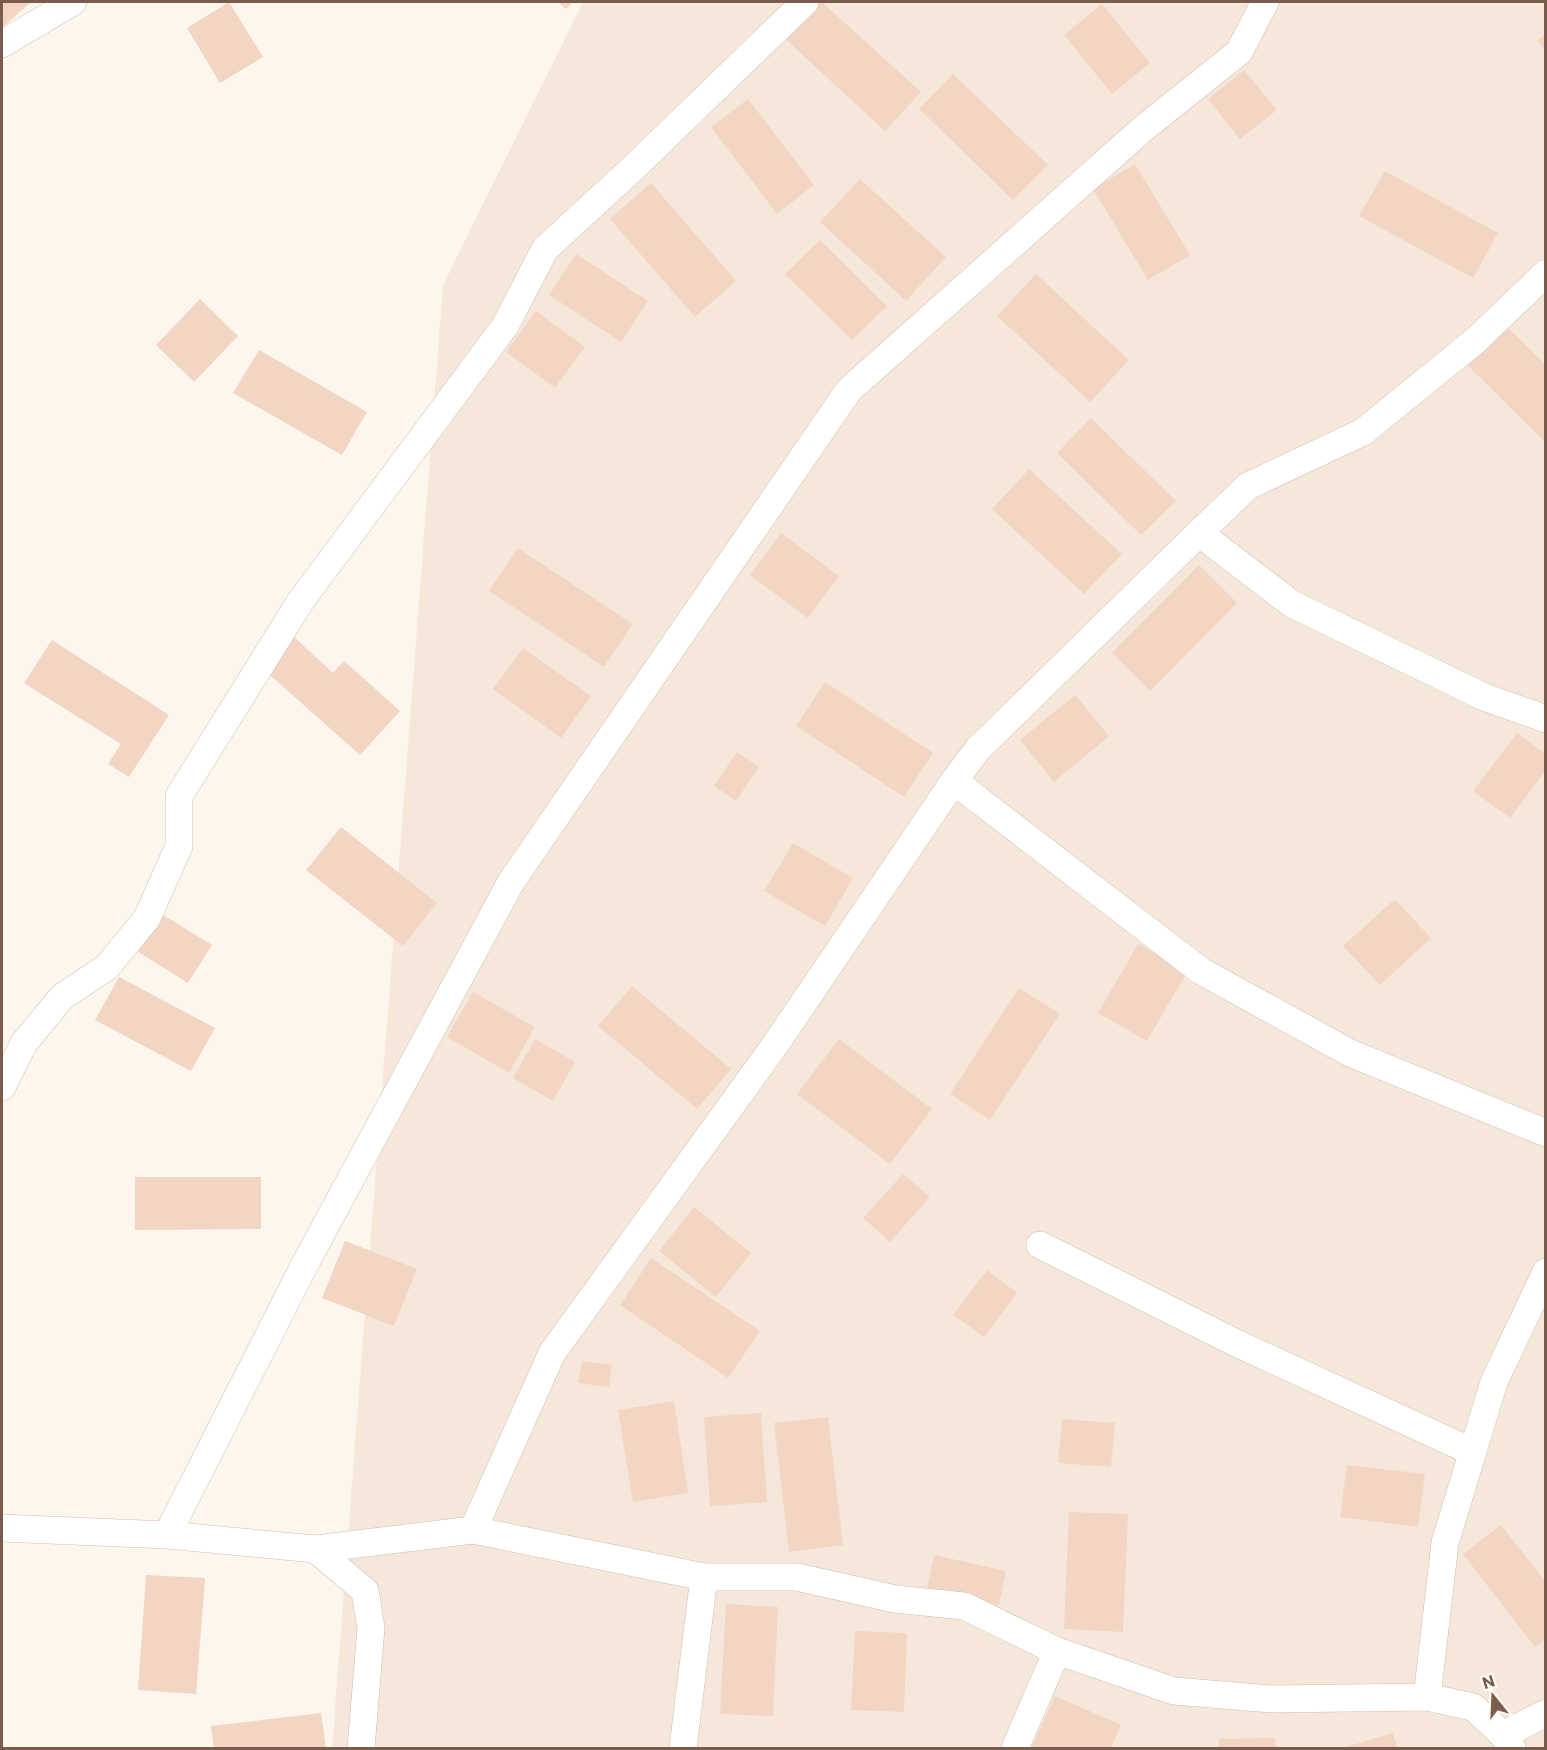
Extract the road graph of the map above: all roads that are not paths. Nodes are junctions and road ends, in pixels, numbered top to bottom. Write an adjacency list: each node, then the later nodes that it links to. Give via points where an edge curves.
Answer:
1 (73, 2): 4 (street)
2 (805, 2): 9 (street, via 545,249 505,326 300,602 179,796 179,846 147,918 107,967 62,997 24,1043)
3 (1265, 2): 16 (street, via 1239,52 1145,127 849,390 511,882 305,1264)
4 (2, 44)
5 (1545, 273): 6 (street, via 1476,340 1363,432 1248,486)
6 (1199, 533): 7 (street, via 1292,604 1484,697); 8 (street, via 978,749)
7 (1545, 719)
8 (954, 781): 10 (street, via 1201,971 1350,1053); 15 (street, via 775,1045 552,1353)
9 (2, 1087)
10 (1545, 1133)
11 (1040, 1245): 13 (street, via 1236,1344)
12 (1545, 1272): 13 (street, via 1494,1382)
13 (1473, 1452): 20 (street, via 1445,1543)
14 (2, 1528): 16 (street)
15 (473, 1530): 17 (street); 18 (street)
16 (167, 1535): 17 (street)
17 (315, 1549): 23 (street, via 365,1591 371,1628)
18 (704, 1577): 19 (street, via 796,1577 895,1599 964,1605); 24 (street)
19 (1057, 1651): 20 (street, via 1174,1691 1272,1699); 25 (street)
20 (1427, 1697): 22 (street, via 1473,1707)
21 (1545, 1713): 22 (street)
22 (1508, 1742)
23 (361, 1749)
24 (683, 1749)
25 (1015, 1749)

